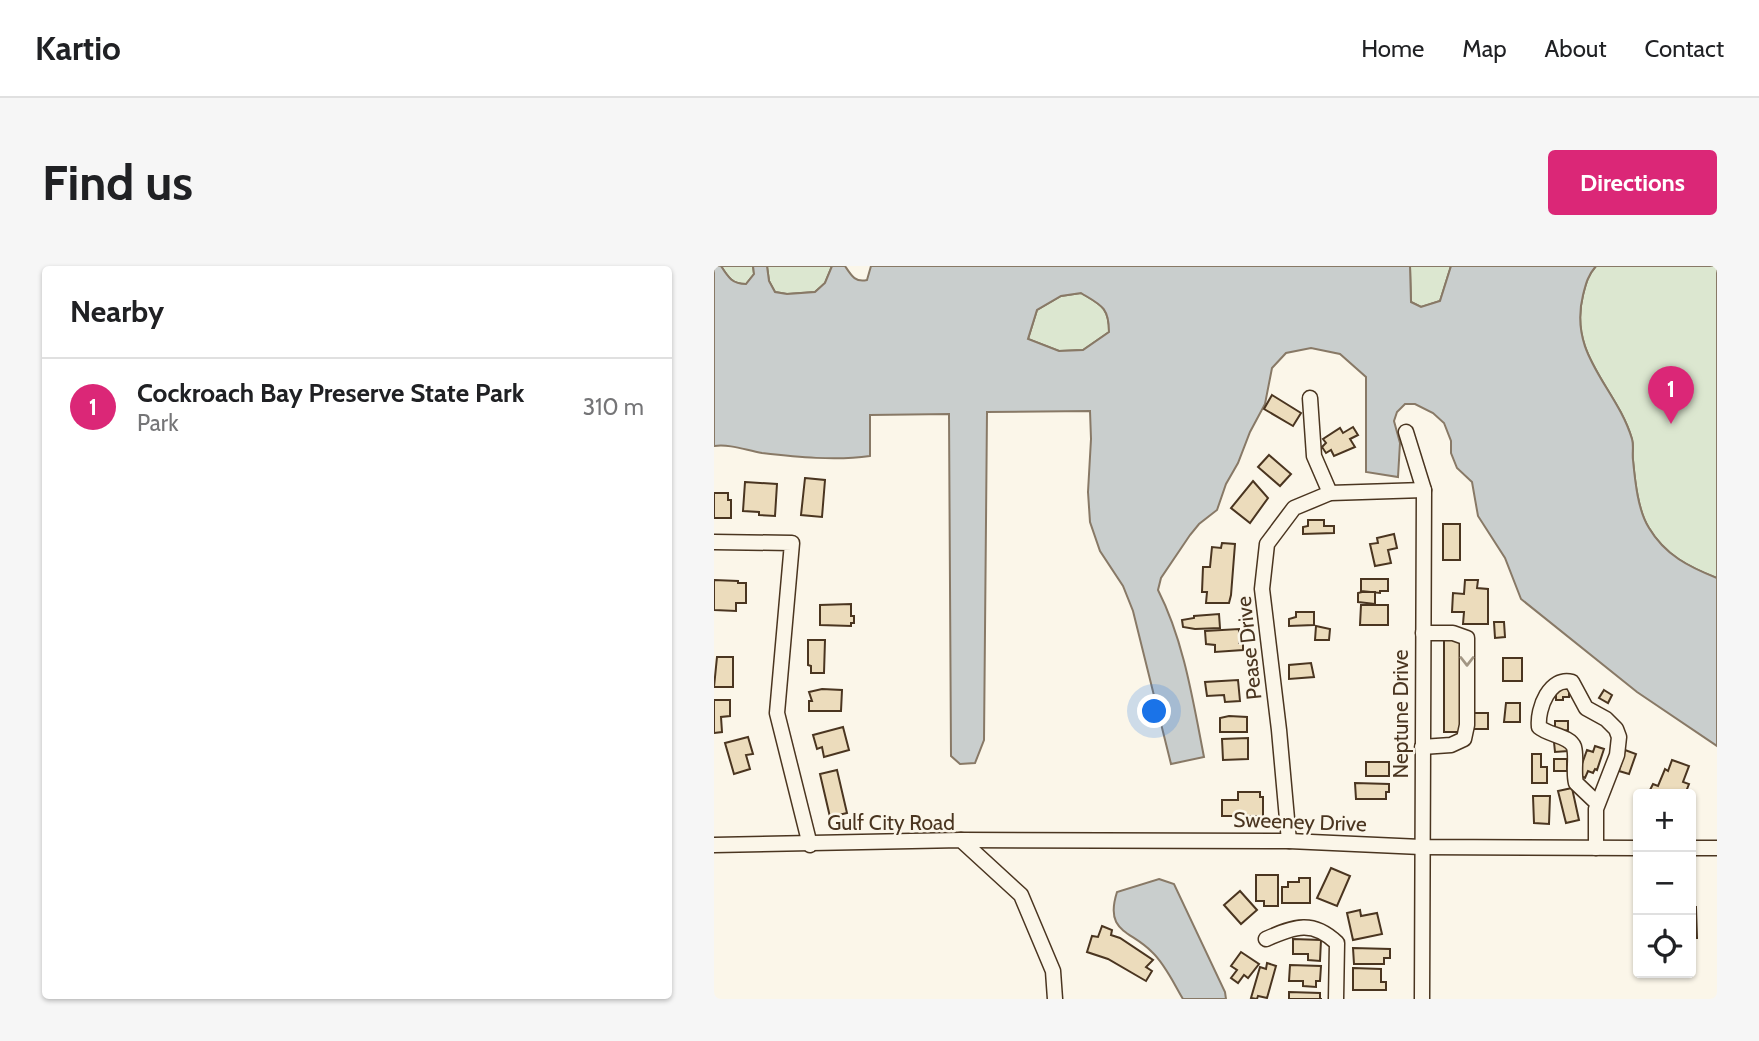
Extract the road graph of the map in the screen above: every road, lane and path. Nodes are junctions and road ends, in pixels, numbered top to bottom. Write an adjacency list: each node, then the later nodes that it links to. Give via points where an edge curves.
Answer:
1 (1310, 398): 4 (street, via 1314,456)
2 (1406, 432): 3 (street, Neptune Drive)
3 (1424, 490): 4 (street, Pease Drive); 6 (street, Neptune Drive)
4 (1330, 493): 10 (street, Pease Drive, via 1294,508 1267,544 1262,589)
5 (714, 542): 12 (street, via 792,543 777,713)
6 (1423, 633): 7 (street, Neptune Drive); 7 (street, one-way to 7, via 1467,638 1467,711 1464,739)
7 (1422, 747): 13 (street, Neptune Drive)
8 (1597, 803): 8 (street, via 1617,755 1619,737 1606,719 1586,708 1573,682 1558,682 1551,687 1539,727 1570,741 1576,783); 14 (street)
9 (961, 840): 10 (street, Sweeney Drive); 12 (street, Gulf City Road); 19 (street, Gulf City Road, via 1021,895 1053,971)
10 (1289, 841): 13 (street, Sweeney Drive)
11 (714, 845): 12 (street, Gulf City Road)
12 (810, 845)
13 (1421, 847): 14 (street, Sweeney Drive); 21 (street, Neptune Drive)
14 (1597, 848): 15 (street, Sweeney Drive)
15 (1633, 848)
16 (1696, 848): 17 (street)
17 (1717, 848)
18 (1266, 939): 20 (street, via 1290,929 1325,931 1337,943)
19 (1055, 999)
20 (1336, 999)
21 (1422, 999)

